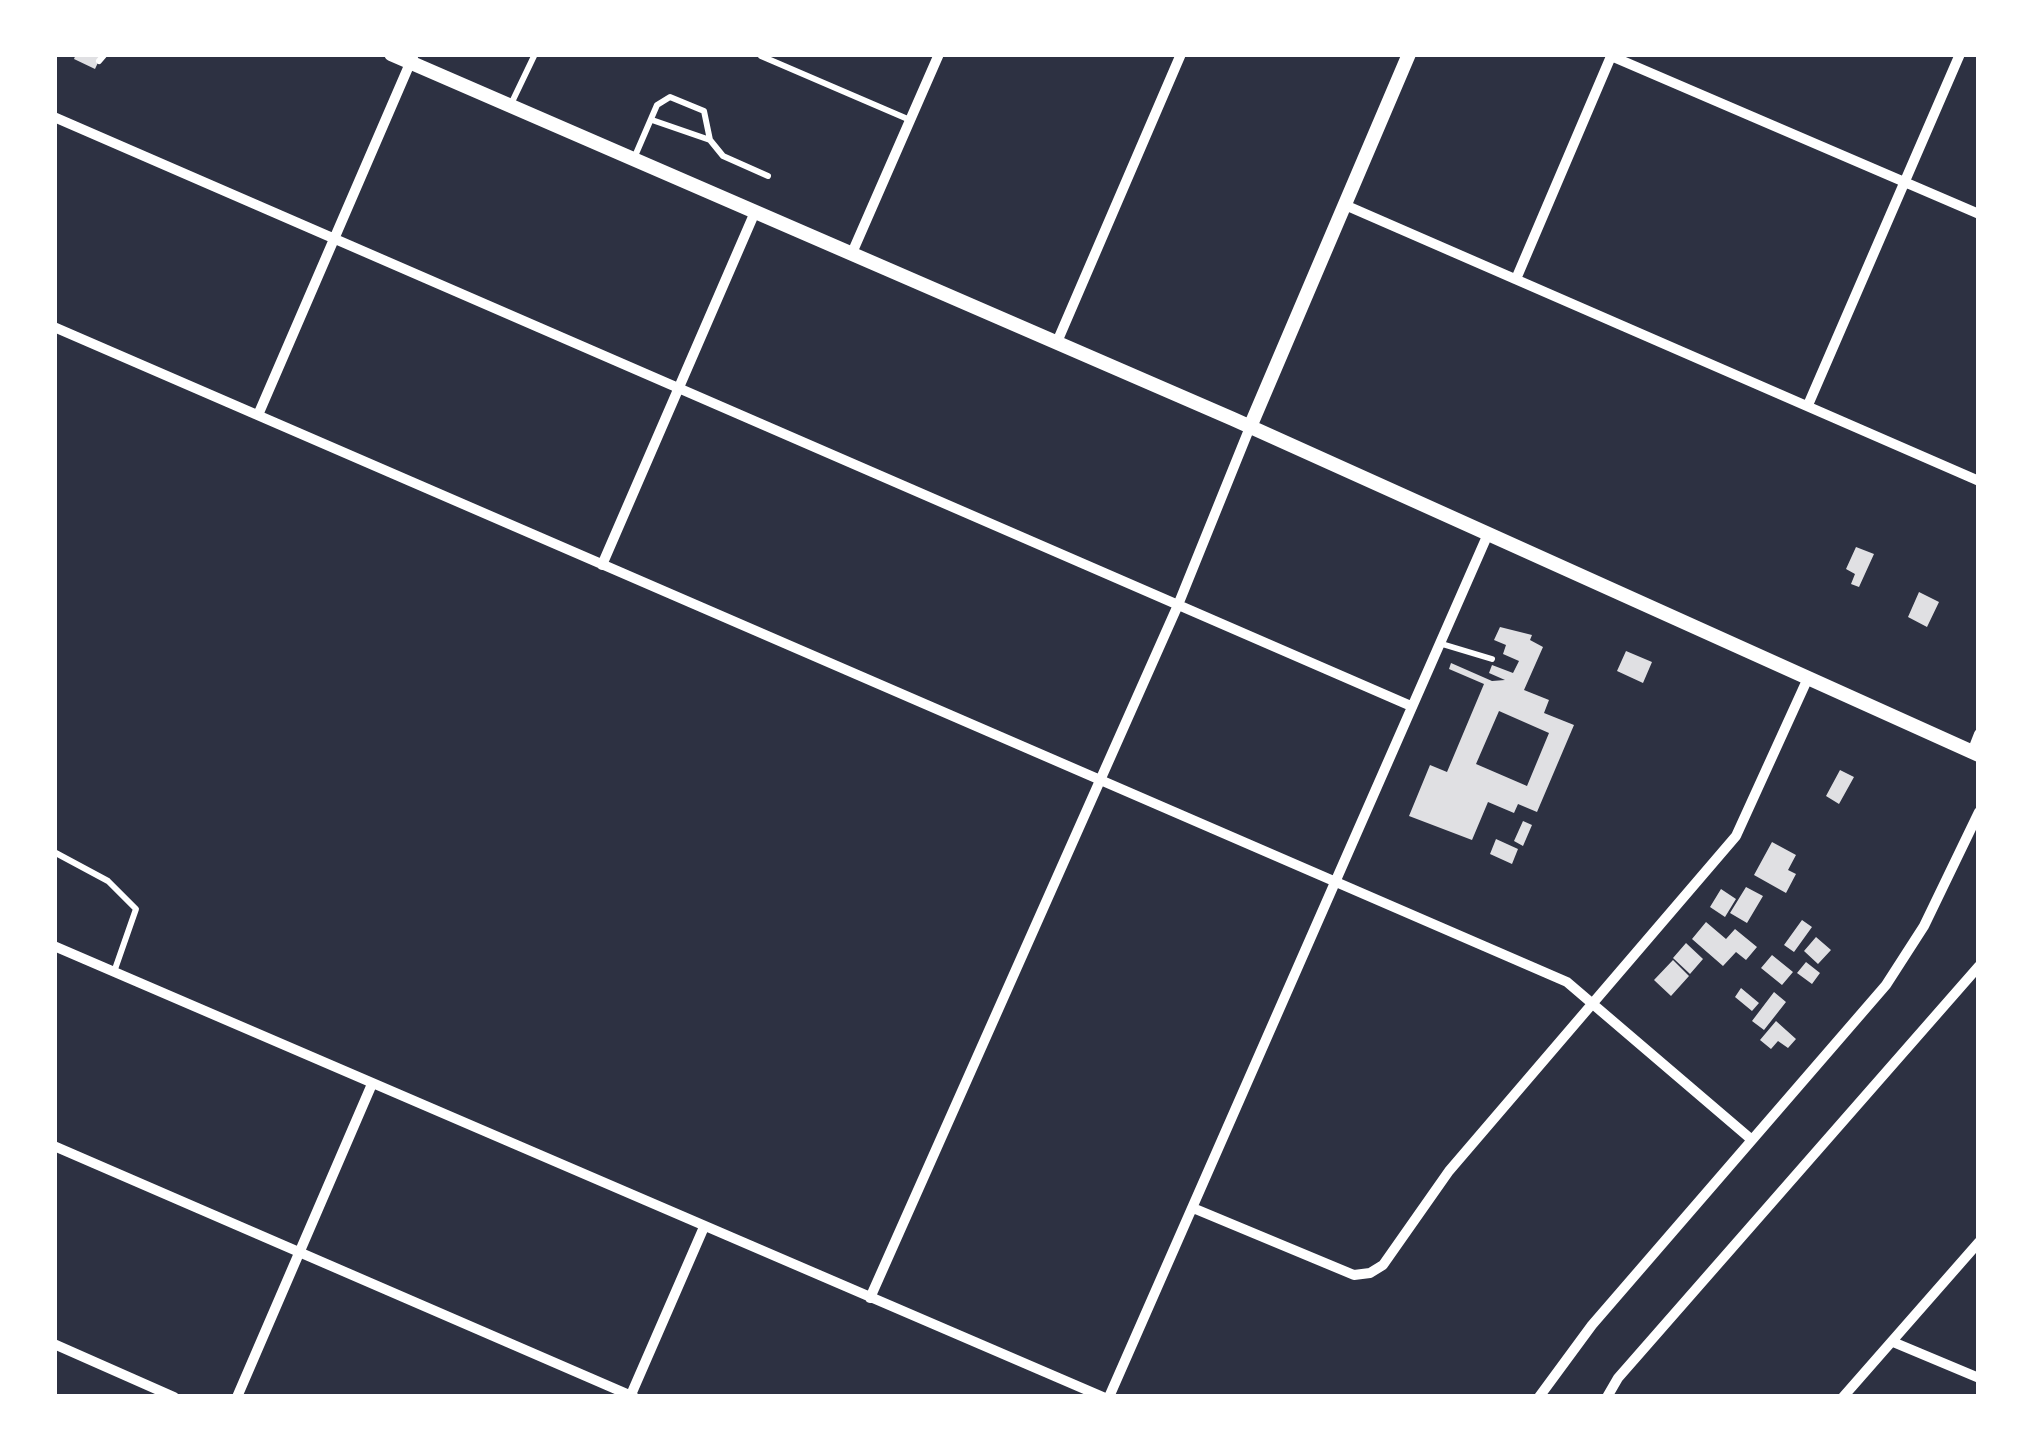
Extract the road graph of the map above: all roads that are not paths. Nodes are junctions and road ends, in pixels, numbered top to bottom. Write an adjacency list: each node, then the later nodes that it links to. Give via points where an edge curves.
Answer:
1 (392, 54): 9 (street)
2 (535, 54): 10 (lane)
3 (939, 54): 13 (street)
4 (1181, 54): 25 (street)
5 (1409, 54): 18 (street)
6 (1960, 54): 17 (street)
7 (1611, 55): 17 (street); 23 (street)
8 (761, 56): 13 (lane)
9 (412, 58): 10 (street); 21 (street)
10 (510, 106): 15 (street)
11 (54, 117): 21 (street)
12 (652, 120): 14 (lane); 14 (lane, via 660,101 675,98 704,111); 15 (lane)
13 (910, 120): 22 (street)
14 (710, 140): 16 (lane, via 729,160)
15 (633, 159): 19 (street)
16 (768, 176)
17 (1904, 181): 20 (street); 27 (street)
18 (1345, 205): 23 (street); 29 (street)
19 (755, 212): 22 (street); 26 (street)
20 (1979, 214)
21 (335, 238): 26 (street); 28 (street)
22 (852, 253): 25 (street)
23 (1516, 279): 27 (street)
24 (54, 327): 28 (street)
25 (1057, 342): 29 (street)
26 (679, 388): 32 (street); 33 (street)
27 (1808, 405): 30 (street)
28 (258, 416): 32 (street)
29 (1250, 427): 31 (street); 33 (street)
30 (1979, 481)
31 (1488, 534): 34 (street); 36 (street)
32 (602, 566): 40 (street)
33 (1178, 605): 37 (street); 40 (street)
34 (1439, 643): 35 (lane); 37 (street)
35 (1492, 659)
36 (1808, 678): 39 (street); 47 (street, via 1736,836)
37 (1412, 706): 43 (street)
38 (1979, 734): 39 (street)
39 (1975, 753)
40 (1099, 779): 43 (street); 55 (street)
41 (1979, 812): 49 (street, via 1904,959)
42 (54, 852): 46 (lane, via 107,880 136,909)
43 (1336, 880): 47 (street, via 1546,972); 51 (street)
44 (57, 952): 46 (street)
45 (1975, 963): 64 (street)
46 (114, 972): 48 (street)
47 (1595, 1002): 49 (street); 51 (street, via 1370,1274 1337,1270)
48 (373, 1084): 52 (street); 54 (street)
49 (1752, 1140): 63 (street)
50 (54, 1146): 54 (street)
51 (1193, 1208): 62 (street)
52 (704, 1227): 55 (street); 61 (street)
53 (1979, 1242): 56 (street)
54 (300, 1252): 60 (street); 61 (street)
55 (870, 1298): 62 (street)
56 (1893, 1342): 58 (street); 65 (street)
57 (54, 1344): 59 (street)
58 (1979, 1378)
59 (174, 1397)
60 (237, 1397)
61 (631, 1397)
62 (1106, 1397)
63 (1539, 1397)
64 (1607, 1397)
65 (1843, 1397)

